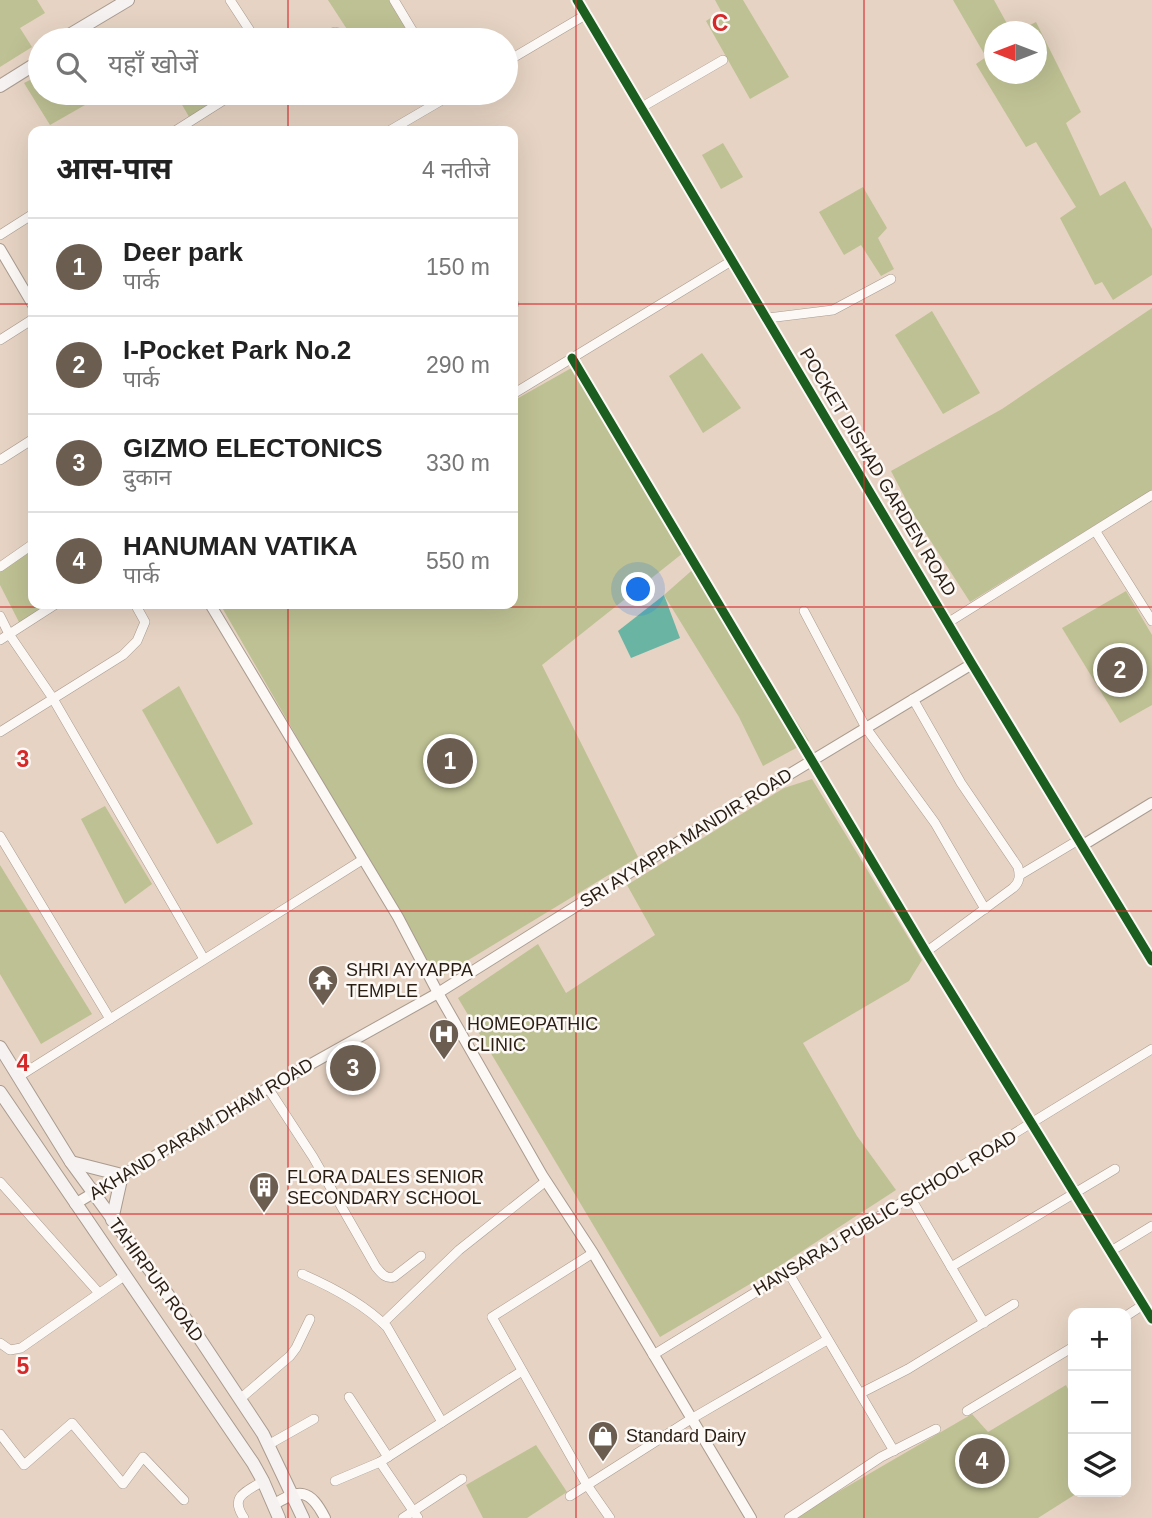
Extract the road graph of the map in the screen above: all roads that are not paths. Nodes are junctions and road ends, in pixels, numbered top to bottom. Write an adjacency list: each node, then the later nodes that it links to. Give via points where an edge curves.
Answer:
1 (128, 0): 7 (main road)
2 (141, 0): 8 (main road)
3 (230, 0): 9 (street)
4 (394, 0): 10 (street)
5 (577, 0): 6 (street, POCKET DISHAD GARDEN ROAD)
6 (586, 14): 11 (street); 19 (street, POCKET DISHAD GARDEN ROAD)
7 (81, 28)
8 (95, 28)
9 (248, 28)
10 (409, 28)
11 (518, 55)
12 (28, 60): 15 (main road)
13 (723, 60): 19 (street)
14 (28, 68): 16 (main road)
15 (0, 77)
16 (0, 86)
17 (216, 105): 21 (street)
18 (433, 105): 20 (street)
19 (642, 107): 27 (street, POCKET DISHAD GARDEN ROAD)
20 (408, 120): 22 (street); 23 (street)
21 (184, 126)
22 (398, 126)
23 (411, 126)
24 (28, 217): 25 (street)
25 (0, 235)
26 (0, 249): 29 (street)
27 (733, 260): 30 (street, POCKET DISHAD GARDEN ROAD); 33 (street)
28 (891, 279): 30 (street, via 833,310)
29 (28, 297)
30 (768, 318): 47 (street, POCKET DISHAD GARDEN ROAD)
31 (28, 322): 32 (street)
32 (0, 340)
33 (572, 358): 34 (street); 55 (street)
34 (518, 391)
35 (28, 442): 36 (street)
36 (0, 460)
37 (1152, 495): 38 (street)
38 (1096, 532): 46 (street); 47 (street)
39 (28, 547): 40 (street)
40 (0, 567)
41 (48, 609): 48 (street)
42 (138, 609): 51 (street, via 145,622 137,641)
43 (213, 609): 59 (street)
44 (804, 611): 53 (street)
45 (0, 615): 48 (street)
46 (1152, 621)
47 (949, 622): 50 (street, POCKET DISHAD GARDEN ROAD)
48 (9, 634): 49 (street); 51 (street)
49 (0, 640)
50 (972, 664): 52 (street, SRI AYYAPPA MANDIR ROAD); 58 (street, POCKET DISHAD GARDEN ROAD)
51 (52, 697): 54 (street); 63 (street)
52 (914, 699): 53 (street, SRI AYYAPPA MANDIR ROAD); 60 (street)
53 (866, 728): 55 (street, SRI AYYAPPA MANDIR ROAD); 61 (street, via 934,822)
54 (0, 732)
55 (811, 761): 62 (street); 65 (street, SRI AYYAPPA MANDIR ROAD)
56 (1152, 803): 58 (street)
57 (0, 836): 66 (street)
58 (1081, 842): 60 (street); 64 (street, POCKET DISHAD GARDEN ROAD)
59 (362, 860): 63 (street); 65 (street)
60 (1020, 875): 61 (street, via 1018,884)
61 (985, 909): 62 (street)
62 (926, 952): 72 (street)
63 (204, 960): 66 (street)
64 (1152, 961)
65 (438, 993): 70 (street, AKHAND PARAM DHAM ROAD); 76 (street)
66 (110, 1018): 69 (street)
67 (0, 1047): 69 (main road, TAHIRPUR ROAD)
68 (1152, 1049): 72 (street, HANSARAJ PUBLIC SCHOOL ROAD)
69 (18, 1077): 73 (main road, TAHIRPUR ROAD)
70 (268, 1087): 75 (street, AKHAND PARAM DHAM ROAD); 86 (street, via 383,1275 394,1277)
71 (0, 1092): 81 (main road, TAHIRPUR ROAD)
72 (1030, 1124): 79 (street); 80 (street, HANSARAJ PUBLIC SCHOOL ROAD)
73 (71, 1162): 75 (main road); 78 (main road, TAHIRPUR ROAD)
74 (1115, 1168): 79 (street)
75 (122, 1175): 78 (street, AKHAND PARAM DHAM ROAD); 82 (main road)
76 (546, 1181): 85 (street); 97 (street, via 459,1250)
77 (0, 1182): 91 (street)
78 (93, 1193): 81 (street, AKHAND PARAM DHAM ROAD); 82 (main road, TAHIRPUR ROAD)
79 (1074, 1194): 84 (street); 87 (street)
80 (910, 1197): 87 (street); 88 (street, HANSARAJ PUBLIC SCHOOL ROAD)
81 (75, 1204): 90 (main road, TAHIRPUR ROAD)
82 (112, 1220): 106 (main road, TAHIRPUR ROAD)
83 (1152, 1226): 84 (street)
84 (1111, 1251): 93 (street)
85 (593, 1253): 102 (street); 103 (street, via 492,1317)
86 (421, 1256)
87 (951, 1267): 98 (street)
88 (788, 1272): 99 (street); 102 (street, HANSARAJ PUBLIC SCHOOL ROAD)
89 (302, 1274): 97 (street)
90 (124, 1276): 91 (street); 117 (main road, TAHIRPUR ROAD)
91 (99, 1293): 100 (street, via 20,1348 10,1350)
92 (1014, 1304): 98 (street)
93 (1143, 1305): 94 (street); 96 (street)
94 (1131, 1313)
95 (310, 1319): 106 (street, via 290,1356)
96 (1152, 1319)
97 (383, 1323): 110 (street)
98 (984, 1323): 104 (street)
99 (827, 1340): 104 (street); 109 (street)
100 (0, 1343)
101 (1068, 1350): 107 (street)
102 (653, 1355): 109 (street)
103 (522, 1371): 110 (street); 119 (street)
104 (861, 1394): 114 (street)
105 (349, 1397): 115 (street)
106 (240, 1399): 113 (main road, TAHIRPUR ROAD)
107 (967, 1411)
108 (314, 1419): 113 (street)
109 (691, 1419): 119 (street); 131 (street)
110 (442, 1422): 115 (street)
111 (936, 1429): 114 (street)
112 (0, 1434): 122 (street, via 24,1465 72,1423 123,1484 143,1457)
113 (268, 1445): 120 (main road, TAHIRPUR ROAD)
114 (894, 1451): 132 (street)
115 (384, 1459): 118 (street); 124 (street)
116 (462, 1479): 124 (street)
117 (263, 1481): 123 (main road, TAHIRPUR ROAD); 125 (street, via 237,1501)
118 (335, 1481)
119 (587, 1485): 121 (street); 130 (street)
120 (290, 1495): 123 (street); 127 (main road, TAHIRPUR ROAD); 128 (street, via 303,1493 316,1500)
121 (570, 1496)
122 (184, 1500)
123 (273, 1505): 126 (main road, TAHIRPUR ROAD)
124 (416, 1514): 129 (street)
125 (244, 1518)
126 (279, 1518)
127 (303, 1518)
128 (325, 1518)
129 (403, 1518)
130 (610, 1518)
131 (751, 1518)
132 (789, 1518)

